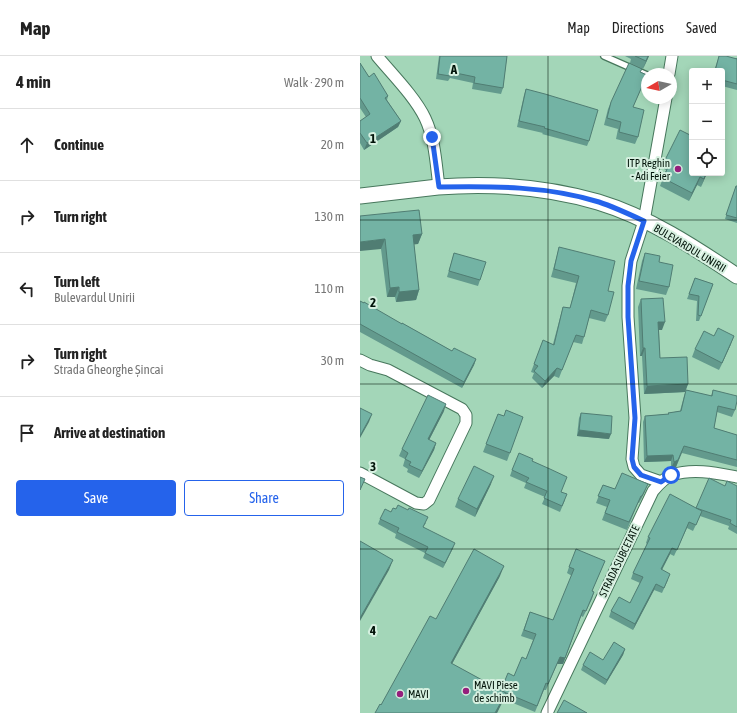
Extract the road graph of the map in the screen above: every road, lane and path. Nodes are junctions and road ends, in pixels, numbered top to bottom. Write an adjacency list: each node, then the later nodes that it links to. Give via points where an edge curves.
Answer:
1 (377, 56): 7 (street, via 425,117 432,137)
2 (604, 56): 5 (lane)
3 (672, 56): 4 (street)
4 (671, 68)
5 (641, 72)
6 (665, 104): 9 (street)
7 (439, 187): 8 (main road, BULEVARDUL UNIRII); 9 (main road, BULEVARDUL UNIRII, via 539,190 598,202)
8 (360, 196)
9 (644, 221): 10 (main road, BULEVARDUL UNIRII); 14 (street, via 631,261 628,286 635,418 632,459 634,467 641,475)
10 (737, 276)
11 (360, 360): 12 (street, via 388,370 462,409 466,415 466,423 429,500 424,504 416,503)
12 (360, 473)
13 (737, 477): 14 (street, STRADA SUBCETATE, via 692,471 671,475)
14 (661, 482): 15 (street, STRADA SUBCETATE, via 653,491)
15 (547, 713)

